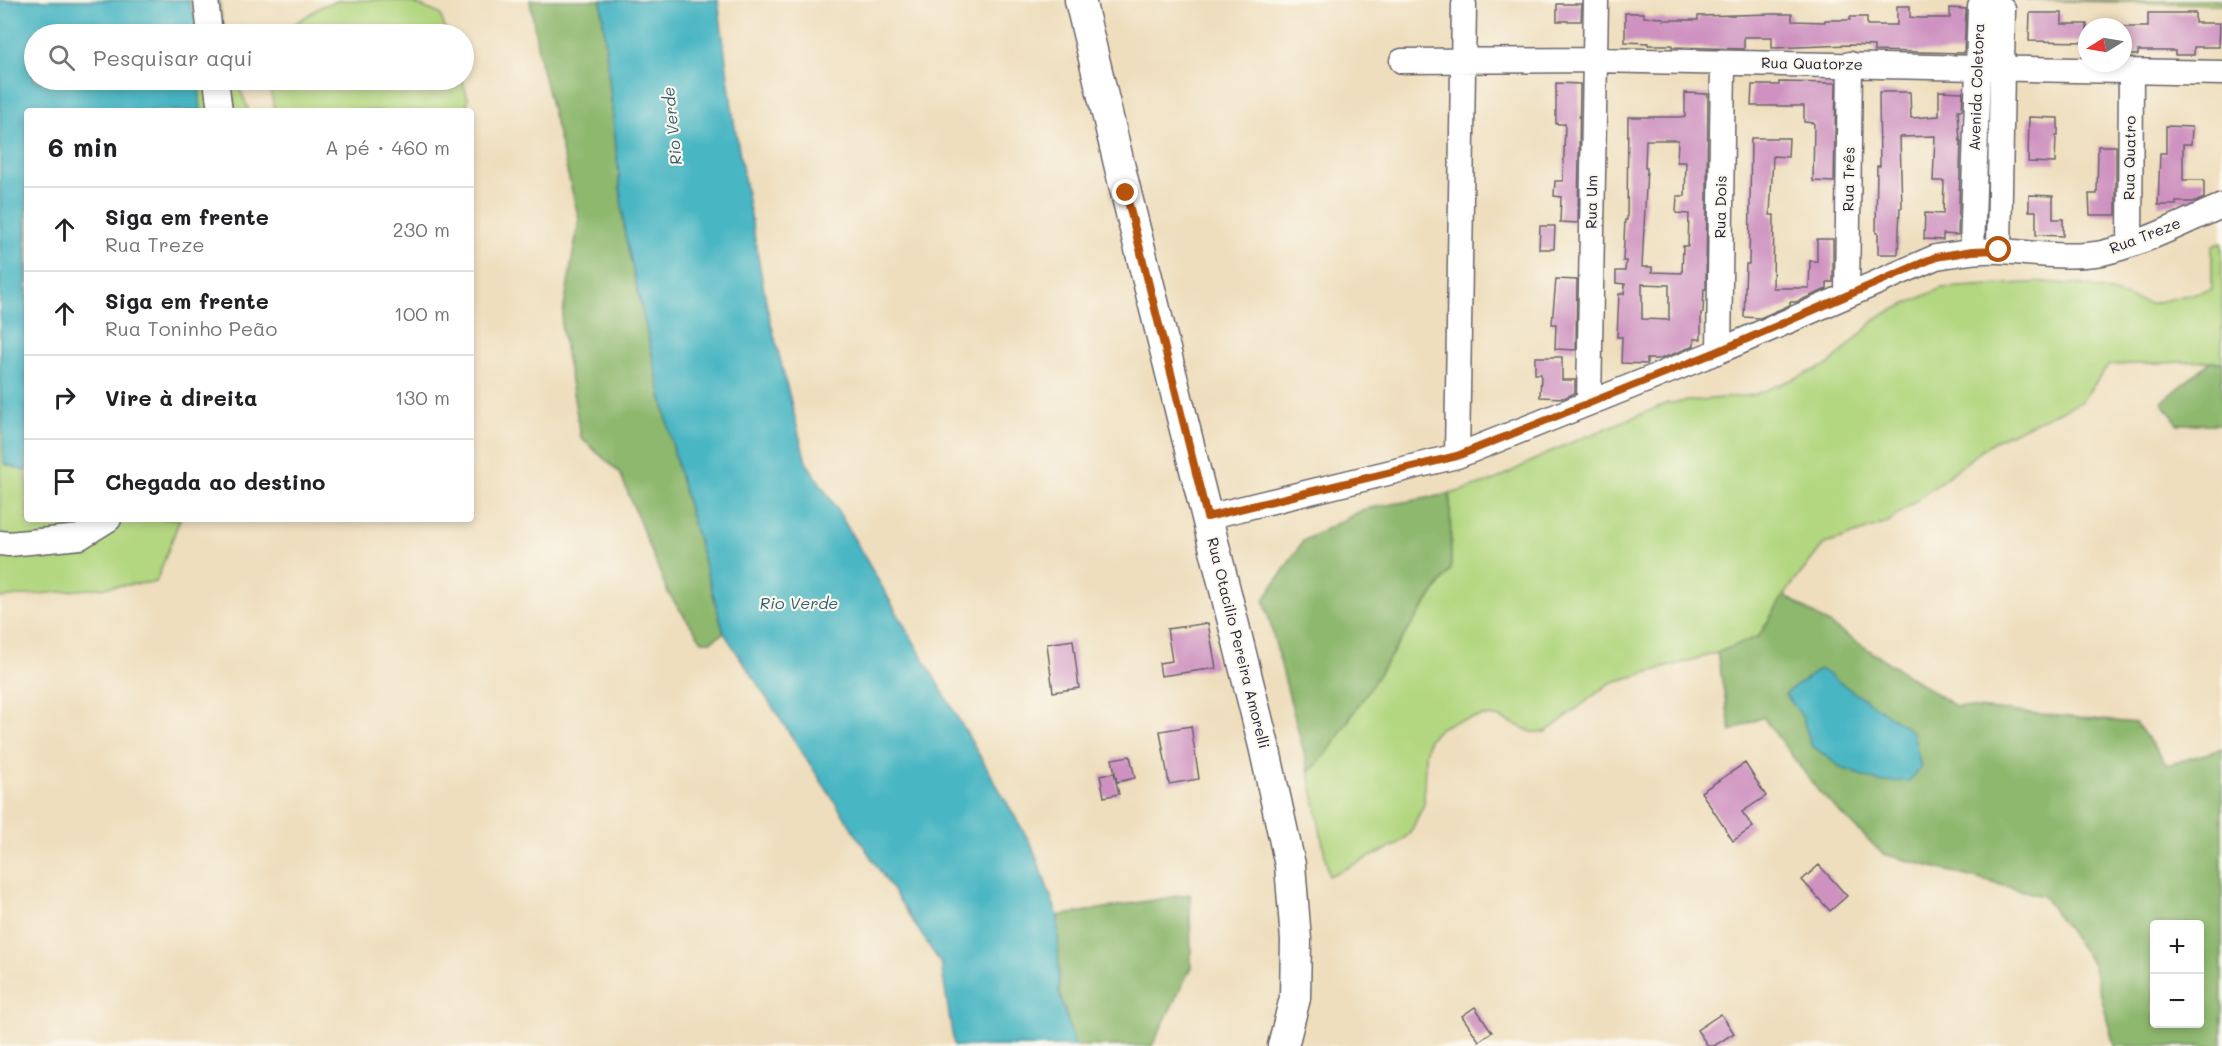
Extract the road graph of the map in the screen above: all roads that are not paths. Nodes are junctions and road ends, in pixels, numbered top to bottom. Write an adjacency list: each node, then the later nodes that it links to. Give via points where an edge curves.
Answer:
1 (206, 0): 5 (street)
2 (1080, 0): 27 (main road, Rua Otacilio Pereira Amorelli)
3 (1596, 0): 7 (street, Rua Um)
4 (1464, 5): 6 (street)
5 (209, 24)
6 (1464, 60): 7 (street, Rua Quatorze); 8 (street, Rua Quatorze); 26 (street)
7 (1595, 60): 9 (street, Rua Quatorze); 25 (street, Rua Um)
8 (1402, 61)
9 (1723, 63): 10 (street, Rua Quatorze); 24 (street, Rua Dois)
10 (1850, 64): 11 (street, Rua Quatorze); 23 (street, Rua Três)
11 (1977, 66): 12 (street, Rua Quatorze); 12 (street, Avenida Coletora, via 1980,7 2003,9); 22 (street, Avenida Coletora)
12 (2002, 68): 13 (street, Rua Quatorze); 21 (street, Avenida Coletora)
13 (2078, 70)
14 (2132, 71): 16 (street, Rua Quatorze)
15 (2131, 72): 20 (street, Rua Quatro)
16 (2222, 73)
17 (217, 90): 18 (street)
18 (220, 108)
19 (2222, 206): 20 (street, Rua Treze)
20 (2130, 245): 21 (street, Rua Treze, via 2100,253 2052,256)
21 (1999, 250): 22 (street, Rua Treze)
22 (1972, 251): 23 (street, Rua Treze, via 1936,257)
23 (1847, 295): 24 (street, Rua Treze)
24 (1719, 351): 25 (street, Rua Treze)
25 (1589, 403): 26 (street, Rua Treze)
26 (1457, 456): 27 (street, Rua Treze)
27 (1207, 517): 30 (main road, Rua Otacilio Pereira Amorelli, via 1290,865 1296,940 1294,998)
28 (104, 522): 29 (street, via 80,537)
29 (0, 543)
30 (1283, 1046)

